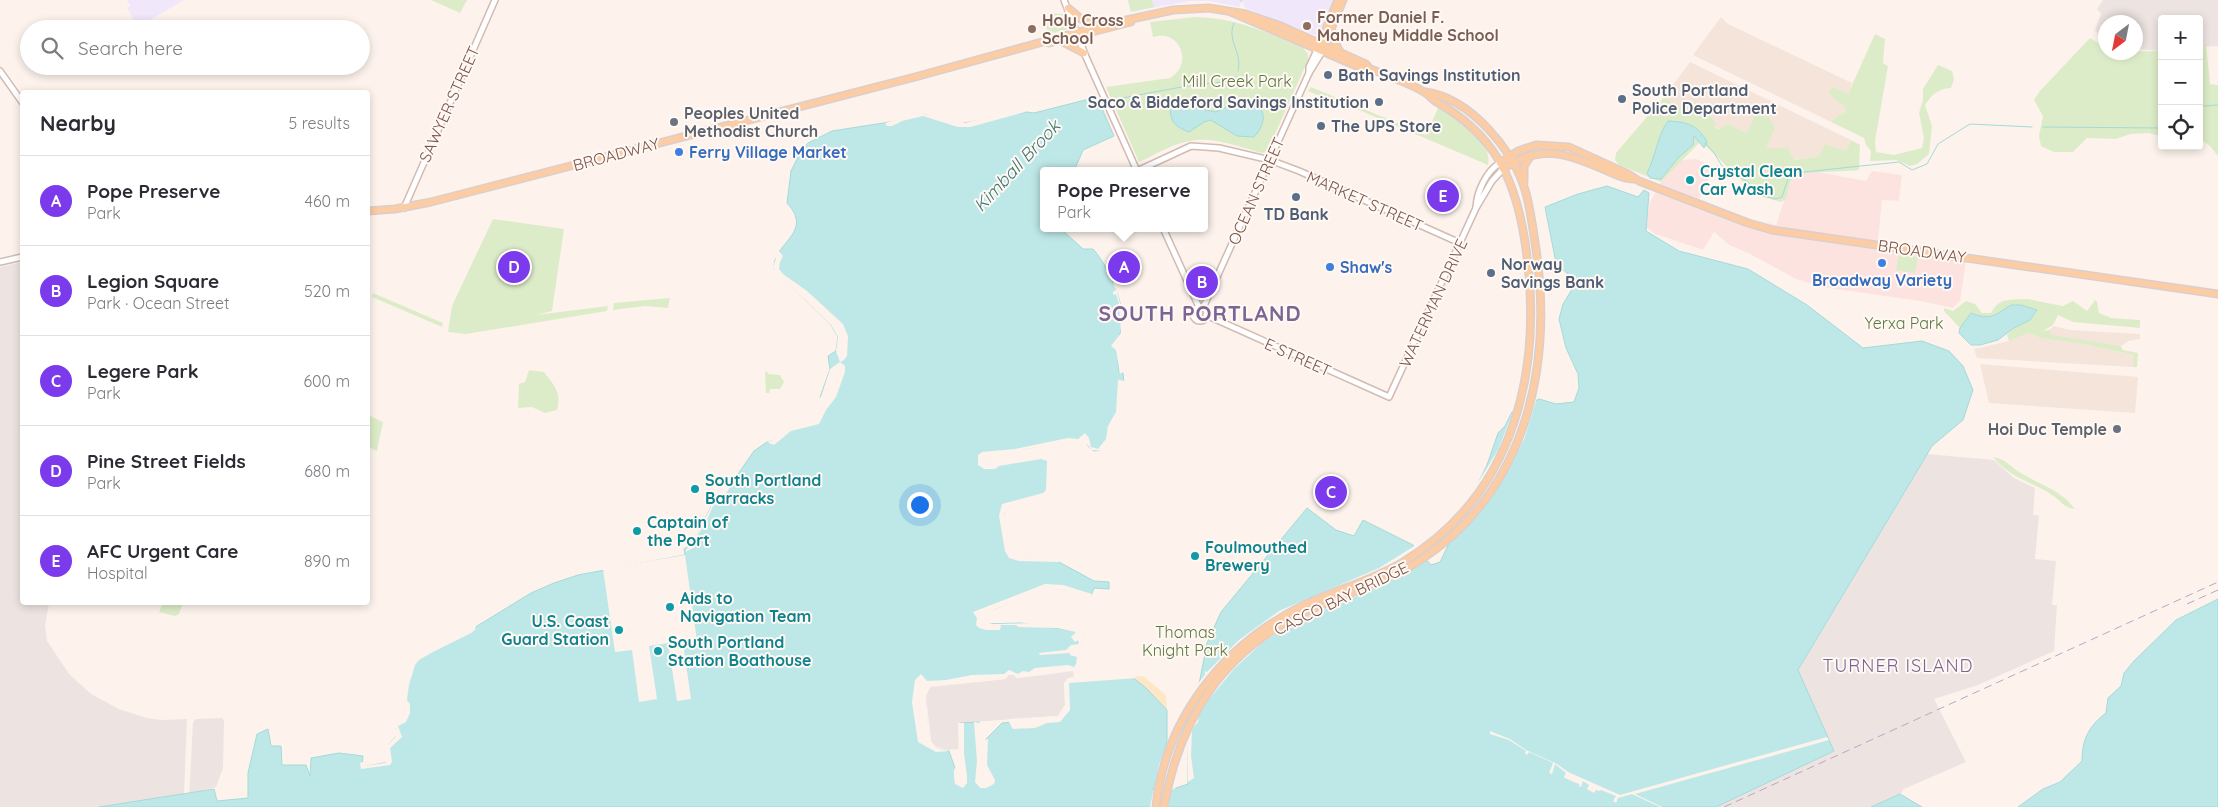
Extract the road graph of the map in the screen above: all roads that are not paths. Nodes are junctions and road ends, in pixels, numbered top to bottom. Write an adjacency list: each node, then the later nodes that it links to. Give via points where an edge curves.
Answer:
1 (495, 0): 29 (street, SAWYER STREET)
2 (1064, 0): 5 (street)
3 (1338, 0): 12 (main road)
4 (1344, 0): 9 (main road)
5 (1068, 8): 8 (main road, via 1081,19); 10 (street)
6 (1232, 12): 7 (main road, BROADWAY, via 1191,8); 12 (main road, BROADWAY, via 1266,20); 14 (main road, BROADWAY)
7 (1136, 20): 8 (main road, BROADWAY); 10 (main road, BROADWAY)
8 (1102, 26): 10 (main road, BROADWAY)
9 (1332, 29): 12 (main road); 16 (main road)
10 (1078, 35): 11 (main road, BROADWAY); 13 (main road, BROADWAY); 15 (street)
11 (1061, 41): 13 (main road, BROADWAY); 15 (main road)
12 (1323, 44): 14 (main road); 16 (main road, BROADWAY)
13 (1038, 45): 29 (main road, BROADWAY)
14 (1319, 51): 17 (main road, BROADWAY, via 1359,68); 22 (street, OCEAN STREET, via 1309,67)
15 (1084, 53): 25 (street)
16 (1340, 53): 17 (main road, BROADWAY, via 1366,64)
17 (1370, 69): 19 (main road, BROADWAY)
18 (0, 71): 20 (street)
19 (1424, 92): 23 (main road, BROADWAY, via 1437,94 1467,109 1490,130); 24 (main road, BROADWAY, via 1455,111 1473,127)
20 (20, 99)
21 (1532, 154): 23 (main road, BROADWAY); 27 (main road, BROADWAY, via 1560,154); 28 (main road, via 1524,166)
22 (1270, 160): 26 (street, MARKET STREET, via 1218,148 1192,146); 32 (street, MARKET STREET); 36 (street, OCEAN STREET)
23 (1510, 160): 24 (main road, WATERMAN DRIVE); 27 (main road, BROADWAY, via 1518,151 1536,145 1563,146); 28 (main road, CASCO BAY BRIDGE)
24 (1501, 166): 32 (street, WATERMAN DRIVE, via 1492,168 1484,182); 39 (main road, CASCO BAY BRIDGE, via 1516,199 1527,254 1531,312 1528,372 1515,424 1497,464 1453,522 1416,553 1390,569 1304,605 1269,624 1221,665 1194,700 1174,739 1160,779)
25 (1135, 167)
26 (1146, 167)
27 (1633, 179): 35 (main road, BROADWAY, via 1772,230)
28 (1524, 186): 40 (main road, CASCO BAY BRIDGE, via 1539,279 1540,330 1537,374 1528,413 1513,454 1490,491 1438,547 1399,573 1278,627 1249,648 1222,674 1202,701 1180,745)
29 (404, 208): 30 (main road, BROADWAY)
30 (370, 211)
31 (1165, 232): 36 (street)
32 (1460, 244): 38 (street, WATERMAN DRIVE)
33 (20, 257): 34 (street)
34 (0, 262)
35 (2218, 294)
36 (1201, 307): 37 (street); 37 (street, E STREET, via 1194,310 1194,318 1202,320)
37 (1206, 315): 38 (street, E STREET)
38 (1389, 398)
39 (1156, 807)
40 (1164, 807)

